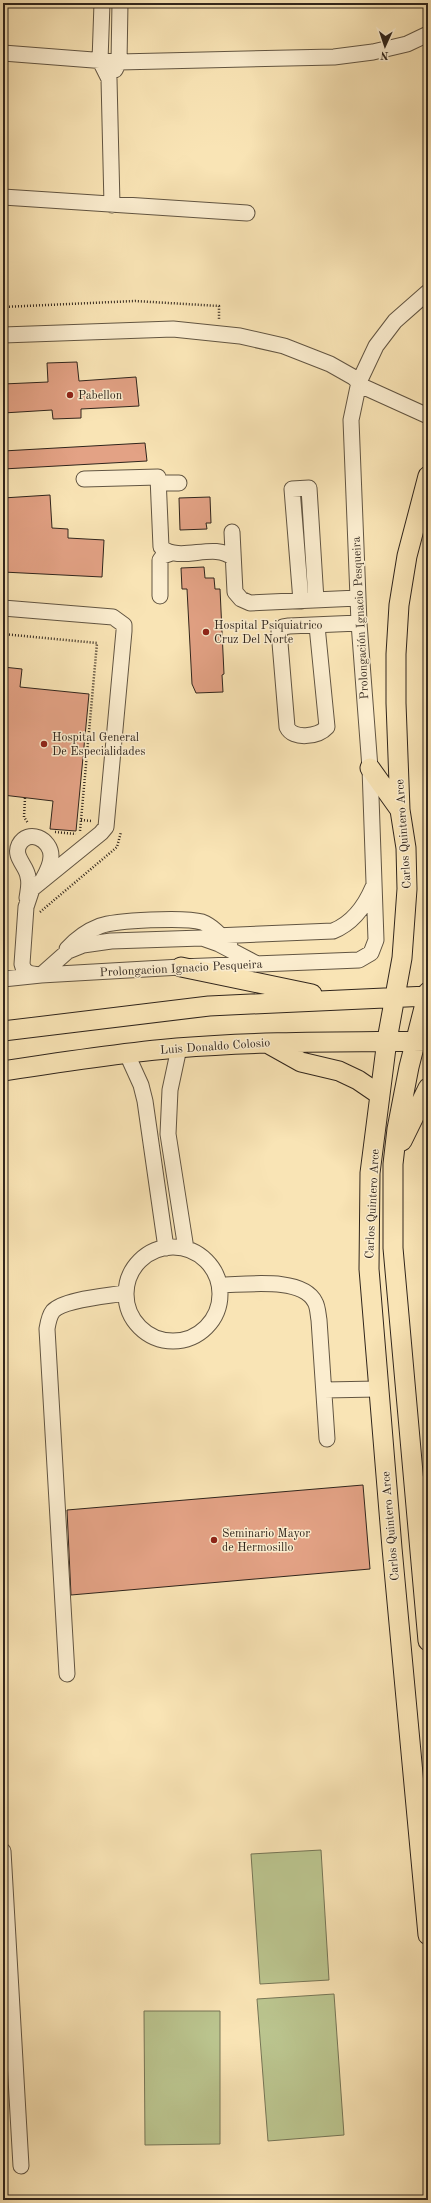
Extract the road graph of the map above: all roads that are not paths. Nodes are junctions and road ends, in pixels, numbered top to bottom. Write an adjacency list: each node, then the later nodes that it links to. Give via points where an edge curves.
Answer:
1 (102, 3): 5 (street)
2 (120, 3): 6 (street)
3 (428, 34): 6 (street, via 407,44 334,57)
4 (3, 53): 5 (street)
5 (100, 61): 6 (street); 7 (street)
6 (119, 62): 7 (street)
7 (109, 79): 9 (street)
8 (3, 197): 9 (street)
9 (112, 205): 10 (street)
10 (247, 213)
11 (428, 292): 13 (street, Prolongación Ignacio Pesqueira, via 395,321)
12 (3, 335): 14 (street, via 141,329 208,332 284,346)
13 (369, 360): 14 (street, via 360,367); 15 (street, Prolongación Ignacio Pesqueira)
14 (335, 366): 15 (street); 16 (street, via 350,384)
15 (358, 383): 16 (street, Prolongación Ignacio Pesqueira); 17 (street)
16 (352, 405): 28 (street, Prolongación Ignacio Pesqueira, via 350,420)
17 (428, 416)
18 (428, 476): 35 (main road, Carlos Quintero Arce, via 407,556 399,605 396,654)
19 (84, 479): 20 (street, via 158,477)
20 (158, 483): 21 (street); 23 (street)
21 (179, 483)
22 (232, 532): 25 (street)
23 (160, 542): 24 (street, via 166,551); 26 (street)
24 (172, 552): 25 (street, via 223,552); 26 (street, via 162,556)
25 (233, 558): 29 (street, via 235,592 241,599 250,603)
26 (159, 567): 27 (street)
27 (160, 596)
28 (358, 598): 30 (street); 32 (street, Prolongación Ignacio Pesqueira)
29 (301, 600): 30 (street); 30 (street, via 292,489 309,488)
30 (316, 600)
31 (3, 608): 37 (street, via 113,617 124,625 106,827)
32 (359, 623): 33 (street); 34 (street, Prolongación Ignacio Pesqueira)
33 (317, 626): 33 (street, via 283,627 279,631 287,727 294,735 317,733 327,727)
34 (370, 768): 35 (main road); 38 (street, Prolongación Ignacio Pesqueira)
35 (400, 810): 50 (main road, Carlos Quintero Arce, via 406,848 407,889)
36 (26, 870): 37 (street, via 33,874); 37 (street, via 18,855 19,846 26,838 34,836 43,839 49,846 51,856); 39 (street, via 29,882)
37 (48, 874): 39 (street, via 32,890)
38 (374, 886): 40 (street, via 352,919 333,931); 44 (street, Prolongación Ignacio Pesqueira, via 376,945 369,956)
39 (27, 900): 47 (street, via 22,964 27,973)
40 (220, 936): 41 (street); 42 (street); 43 (street, via 202,922 191,920 116,923 102,925 79,936)
41 (202, 938): 42 (street); 43 (street, via 83,945)
42 (238, 954): 45 (street)
43 (57, 959): 47 (street)
44 (359, 960): 45 (street, Prolongacion Ignacio Pesqueira)
45 (259, 964): 46 (street, Prolongacion Ignacio Pesqueira)
46 (181, 967): 47 (street, Prolongacion Ignacio Pesqueira); 52 (main road)
47 (41, 975): 48 (street, Prolongacion Ignacio Pesqueira)
48 (3, 979)
49 (428, 992): 51 (main road, Carlos Quintero Arce)
50 (397, 996): 51 (main road); 52 (main road); 54 (main road, Carlos Quintero Arce)
51 (428, 996): 55 (main road, Carlos Quintero Arce)
52 (343, 1000): 53 (main road, via 209,1006)
53 (3, 1031)
54 (388, 1040): 55 (main road, Luis Donaldo Colosio); 56 (main road, Luis Donaldo Colosio); 61 (main road, Carlos Quintero Arce)
55 (422, 1041): 65 (main road, Carlos Quintero Arce, via 397,1129)
56 (267, 1043): 57 (main road, Luis Donaldo Colosio); 61 (main road, via 301,1062 338,1071 358,1080)
57 (179, 1048): 58 (main road, Luis Donaldo Colosio); 63 (street, via 170,1090)
58 (126, 1052): 59 (main road, Luis Donaldo Colosio); 64 (street, via 141,1085)
59 (3, 1071)
60 (428, 1088): 62 (main road)
61 (380, 1095): 70 (main road, Carlos Quintero Arce, via 370,1173 369,1269)
62 (421, 1114): 65 (main road)
63 (168, 1134): 64 (street); 67 (street)
64 (150, 1135): 66 (street)
65 (393, 1164): 74 (main road, Carlos Quintero Arce, via 393,1248)
66 (166, 1248): 67 (street); 69 (street, via 153,1251 142,1258 133,1268)
67 (186, 1249): 68 (street, via 202,1257 213,1269)
68 (219, 1285): 69 (street, via 220,1300 216,1314 208,1326 197,1335 184,1340 169,1341 155,1338 143,1331 133,1320 127,1307); 71 (street, via 287,1285 303,1290 315,1302)
69 (125, 1293): 77 (street, via 62,1304 53,1311 47,1328)
70 (378, 1389): 71 (street); 73 (main road, Carlos Quintero Arce)
71 (324, 1390): 72 (street)
72 (328, 1439)
73 (383, 1450): 74 (main road, via 392,1465); 75 (main road, Carlos Quintero Arce)
74 (421, 1484): 75 (main road, via 401,1513); 76 (main road, Carlos Quintero Arce)
75 (392, 1548): 79 (main road, Carlos Quintero Arce)
76 (428, 1641)
77 (67, 1674)
78 (3, 1851): 80 (street)
79 (428, 1927)
80 (5, 1937): 81 (street)
81 (8, 2054): 82 (street)
82 (20, 2166)

